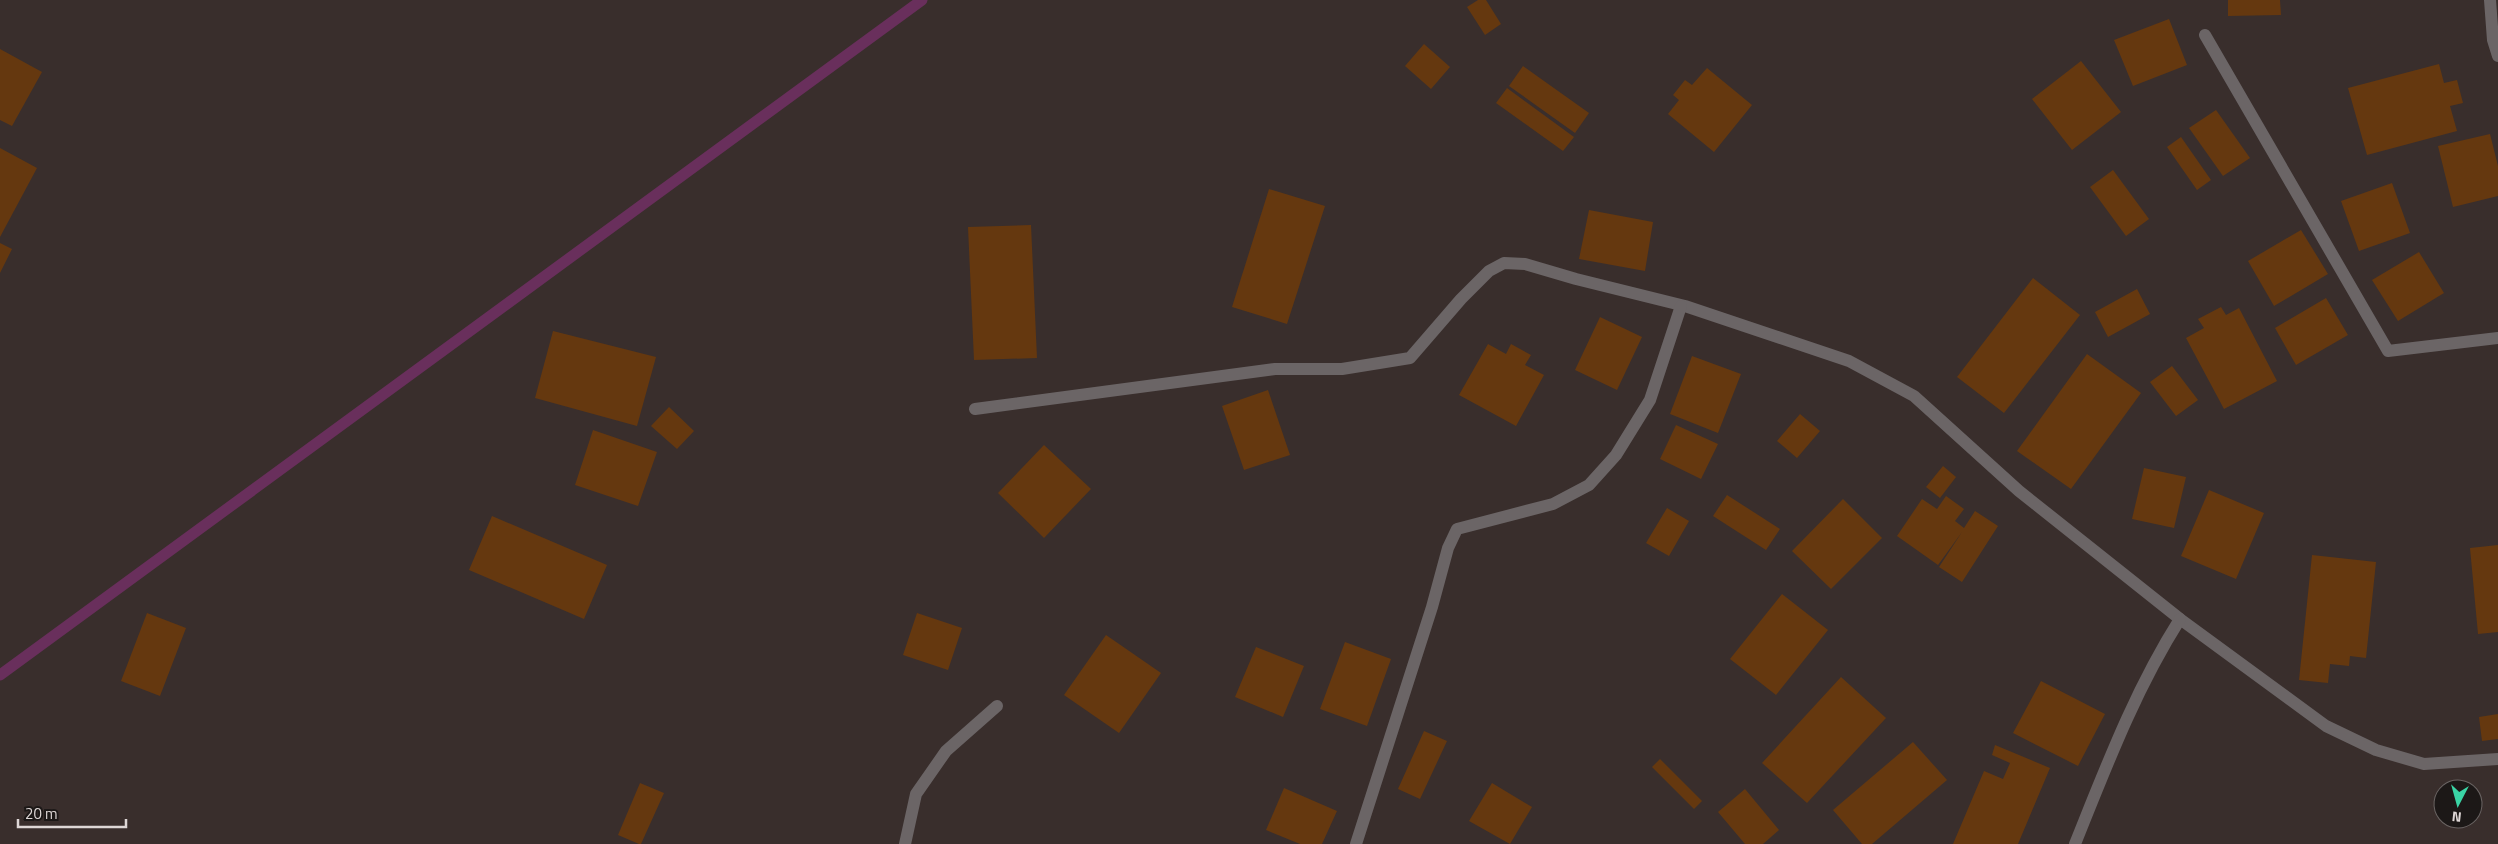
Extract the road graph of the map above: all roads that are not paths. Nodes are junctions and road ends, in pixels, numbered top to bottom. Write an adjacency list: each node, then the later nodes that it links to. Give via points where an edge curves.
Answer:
1 (2490, 0): 3 (street, via 2492,40)
2 (2205, 35): 5 (street, via 2388,351)
3 (2498, 56)
4 (1682, 306): 6 (street, via 1525,264 1504,264 1489,271 1461,298 1410,358 1342,369 1265,370); 7 (street, via 1850,362 1914,396 2019,490); 11 (street, via 1650,400 1616,455 1589,486 1552,504 1457,529 1448,548)
5 (2498, 338)
6 (975, 409)
7 (2180, 619): 9 (street, via 2326,726 2376,750 2424,764); 12 (street, via 2155,659 2114,748)
8 (997, 706): 10 (street, via 946,751 916,794)
9 (2498, 759)
10 (905, 844)
11 (1356, 844)
12 (2076, 844)

